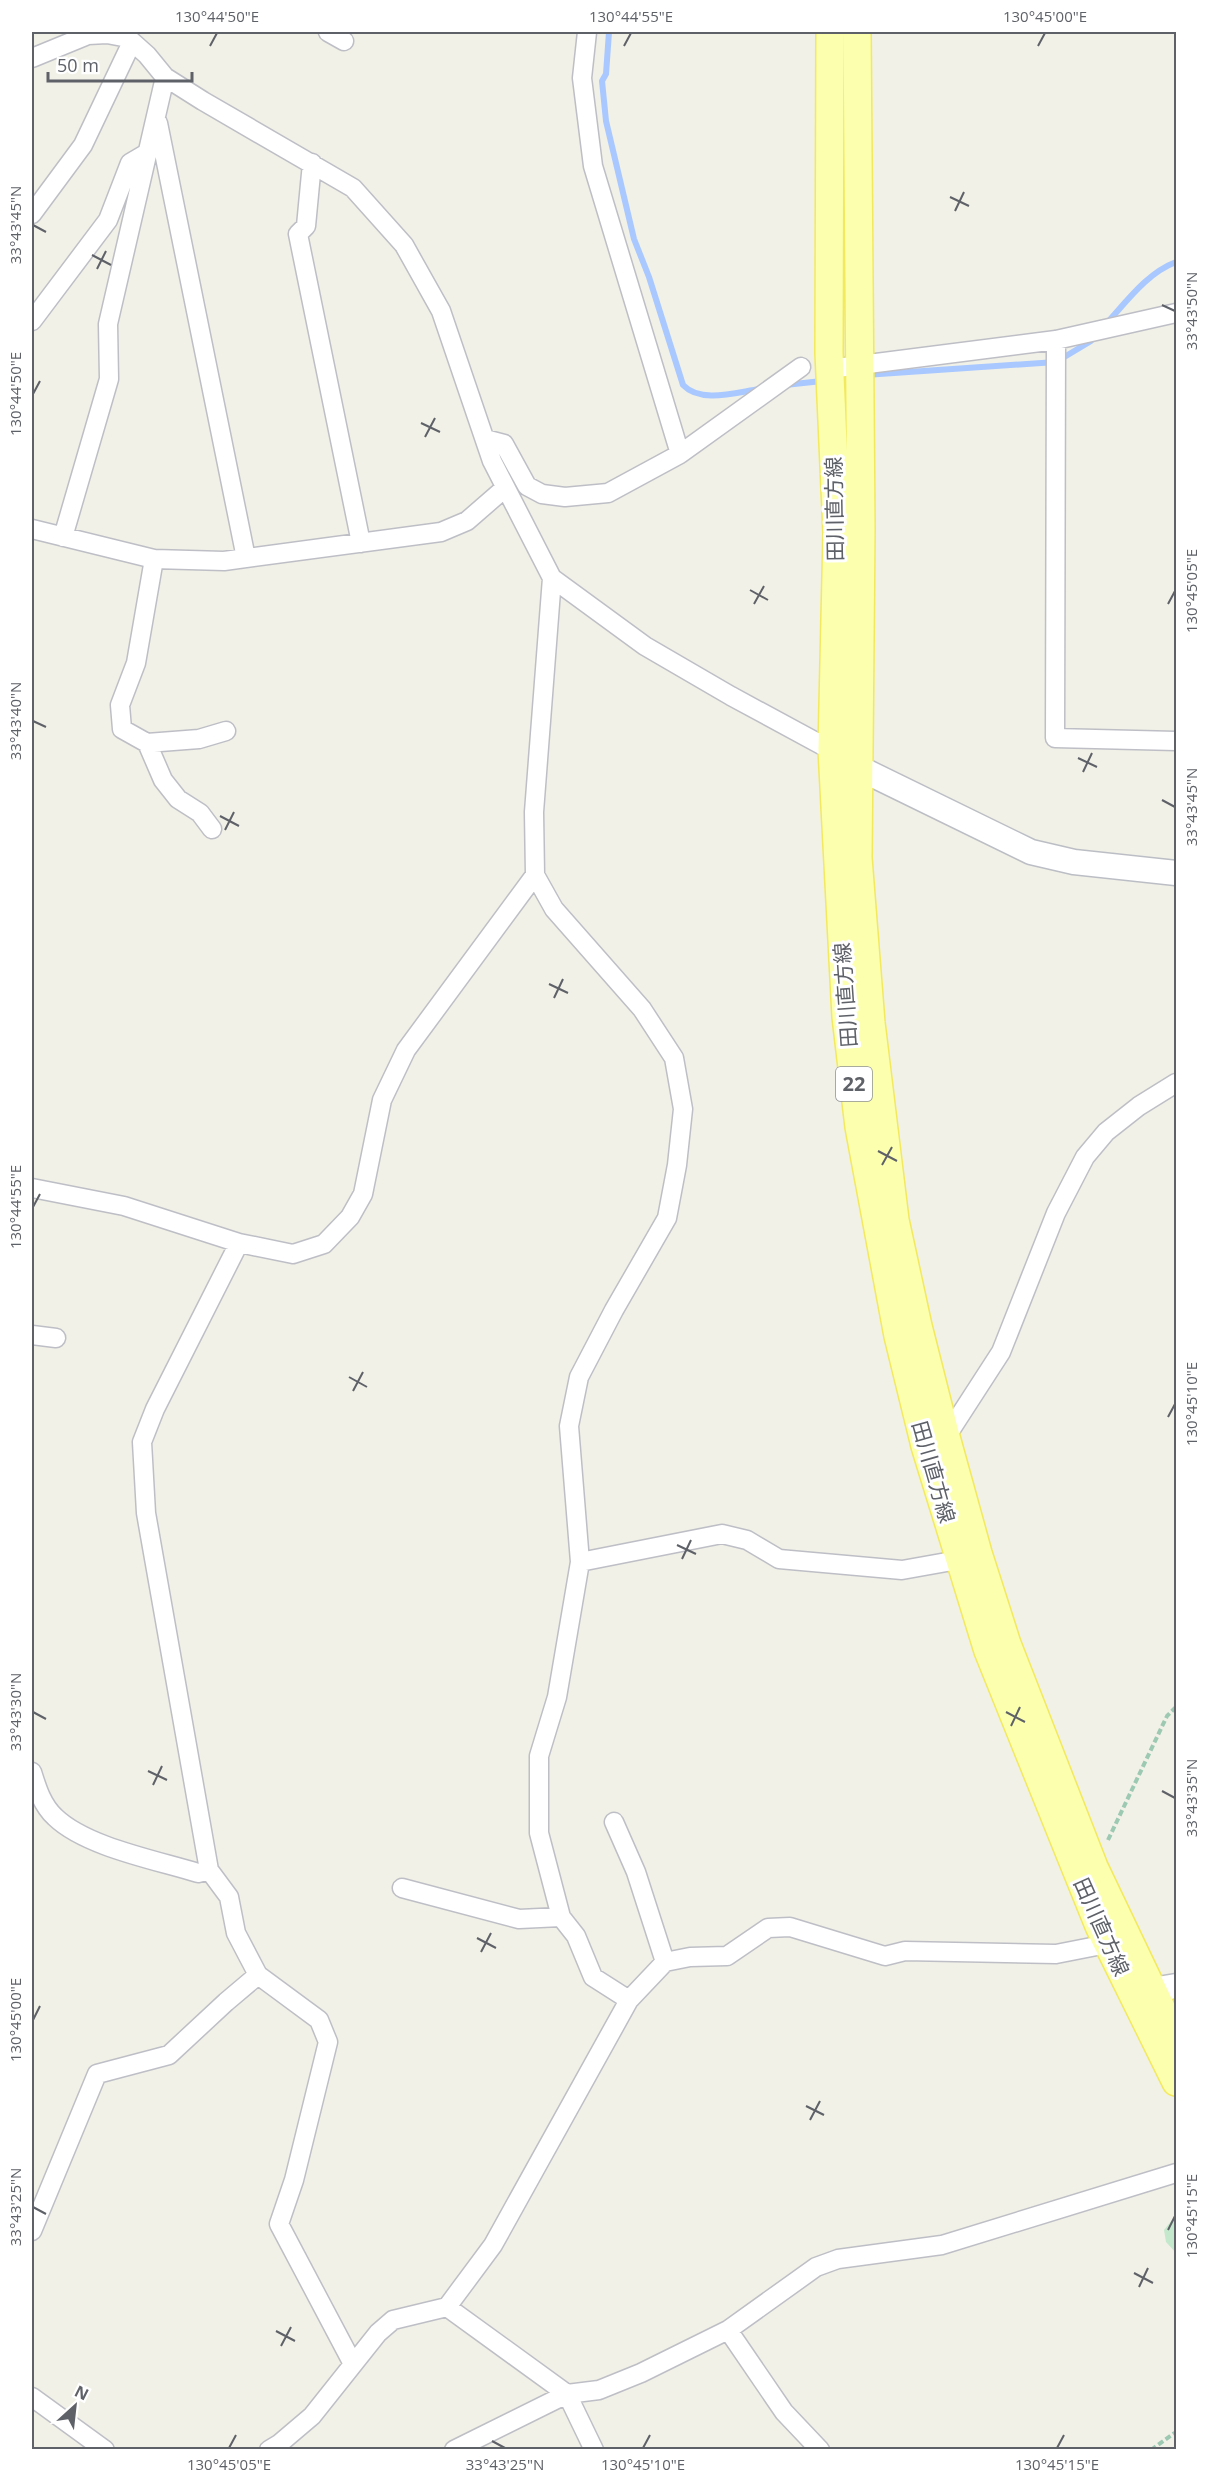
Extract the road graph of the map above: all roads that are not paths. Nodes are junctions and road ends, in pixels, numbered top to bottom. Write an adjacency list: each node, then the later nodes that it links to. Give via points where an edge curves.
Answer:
1 (328, 32): 6 (street)
2 (587, 32): 20 (street, via 582,78 593,166)
3 (830, 32): 18 (main road, 田川直方線 / 22)
4 (857, 32): 17 (main road, 田川直方線 / 22)
5 (129, 37): 7 (street, via 88,35); 8 (street); 12 (street, via 83,145)
6 (344, 42)
7 (32, 58)
8 (165, 77): 9 (street); 11 (street)
9 (156, 115): 10 (street); 25 (street)
10 (147, 153): 14 (street, via 130,163 108,220); 23 (street, via 108,324 109,379)
11 (312, 163): 19 (street, via 353,188 404,245 441,311); 24 (street, via 306,226 298,234)
12 (32, 214)
13 (1176, 313): 15 (street)
14 (32, 321)
15 (1056, 340): 17 (street); 29 (street, via 1056,738)
16 (801, 367): 20 (street)
17 (859, 367): 18 (street); 32 (main road, 田川直方線 / 22)
18 (830, 369): 31 (main road, 田川直方線 / 22, via 837,532)
19 (485, 439): 20 (street, via 504,444 527,486 542,494 565,496 608,493); 21 (street)
20 (680, 453)
21 (506, 488): 24 (street, via 467,521 441,532); 27 (street)
22 (32, 529): 23 (street)
23 (63, 537): 26 (street)
24 (361, 543): 25 (street)
25 (246, 558): 26 (street)
26 (154, 559): 30 (street, via 136,663 120,705 122,729)
27 (552, 578): 31 (street, via 645,646); 35 (street, via 534,812)
28 (226, 730): 30 (street, via 199,739)
29 (1176, 741)
30 (147, 743): 33 (street, via 163,780)
31 (832, 749): 32 (street); 42 (main road, 田川直方線 / 22, via 846,1017 859,1127 898,1336 924,1446)
32 (859, 768): 34 (street, via 1031,852 1074,862); 41 (main road, 田川直方線 / 22, via 858,858 871,1023 894,1209)
33 (212, 829)
34 (1176, 873)
35 (535, 875): 38 (street, via 406,1050 382,1100 363,1194 350,1216 324,1244 293,1254); 43 (street, via 554,909 642,1009 674,1058 683,1109 667,1218 579,1377 569,1426)
36 (1176, 1083): 41 (street, via 1106,1132 1085,1157 1056,1213 1001,1352)
37 (32, 1188): 38 (street, via 124,1206)
38 (239, 1243): 46 (street, via 142,1442 146,1513)
39 (32, 1335): 40 (street)
40 (57, 1338)
41 (946, 1437): 42 (main road, 田川直方線 / 22)
42 (968, 1556): 43 (street, via 902,1570 779,1559 747,1540 722,1534); 49 (main road, 田川直方線 / 22, via 1094,1867); 49 (main road, 田川直方線 / 22, via 988,1651)
43 (580, 1562): 48 (street, via 557,1697 539,1756 538,1833)
44 (32, 1772): 46 (street, via 41,1798 54,1816 86,1839 198,1873)
45 (614, 1822): 50 (street, via 636,1872)
46 (209, 1870): 51 (street, via 229,1897 236,1933)
47 (402, 1888): 48 (street, via 519,1919)
48 (561, 1917): 53 (street, via 576,1936 593,1977)
49 (1118, 1942): 50 (street, via 1056,1954 905,1950 885,1956 790,1927 768,1928 727,1956); 52 (main road, 田川直方線 / 22); 55 (main road, 田川直方線 / 22)
50 (665, 1962): 53 (street)
51 (258, 1976): 57 (street, via 169,2055 97,2074); 60 (street, via 319,2020 328,2042 294,2180 279,2224)
52 (1164, 1988): 54 (main road, 田川直方線 / 22)
53 (629, 2000): 58 (street, via 493,2245)
54 (1176, 2038)
55 (1176, 2082)
56 (1176, 2173): 59 (street, via 942,2246 838,2259 816,2267)
57 (32, 2231)
58 (447, 2307): 60 (street, via 393,2320); 61 (street)
59 (728, 2330): 61 (street, via 619,2383); 67 (street, via 784,2412)
60 (353, 2364): 64 (street, via 312,2416)
61 (567, 2394): 65 (street); 66 (street)
62 (32, 2397): 63 (street)
63 (105, 2450)
64 (269, 2450)
65 (454, 2450)
66 (594, 2450)
67 (820, 2450)

